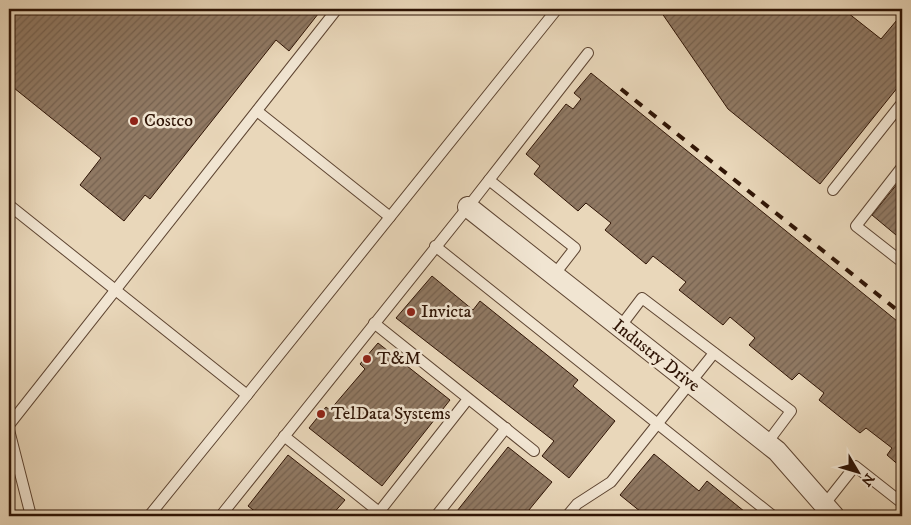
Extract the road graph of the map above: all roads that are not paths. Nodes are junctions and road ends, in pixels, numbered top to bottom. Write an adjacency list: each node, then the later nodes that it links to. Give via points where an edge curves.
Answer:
1 (337, 9): 5 (lane)
2 (556, 9): 11 (lane)
3 (588, 53): 7 (lane)
4 (902, 103): 8 (lane)
5 (257, 111): 11 (lane); 15 (lane)
6 (902, 167): 13 (lane, via 856,226)
7 (489, 180): 10 (lane); 14 (lane, via 575,248)
8 (832, 190)
9 (9, 205): 15 (lane)
10 (468, 207): 12 (lane); 14 (street, Industry Drive)
11 (390, 217): 20 (lane)
12 (435, 246): 16 (lane); 22 (lane)
13 (902, 262)
14 (554, 275): 17 (street, Industry Drive)
15 (115, 290): 20 (lane); 23 (lane)
16 (374, 323): 21 (lane); 26 (lane)
17 (620, 327): 18 (lane, via 642,298); 19 (street, Industry Drive)
18 (714, 353): 19 (lane); 27 (lane, via 791,411)
19 (691, 383): 22 (lane); 27 (street, Industry Drive)
20 (246, 396): 33 (lane)
21 (468, 399): 24 (lane); 31 (lane)
22 (658, 424): 36 (lane, via 612,482 577,504); 37 (lane)
23 (9, 425)
24 (506, 428): 28 (lane); 35 (lane)
25 (9, 430): 32 (lane)
26 (284, 436): 31 (lane); 34 (lane, via 223,512)
27 (767, 443): 30 (street, Industry Drive)
28 (534, 451)
29 (902, 503): 30 (lane, via 855,466)
30 (829, 510)
31 (381, 514)
32 (31, 516)
33 (149, 516)
34 (228, 516)
35 (436, 516)
36 (567, 516)
37 (773, 516)

